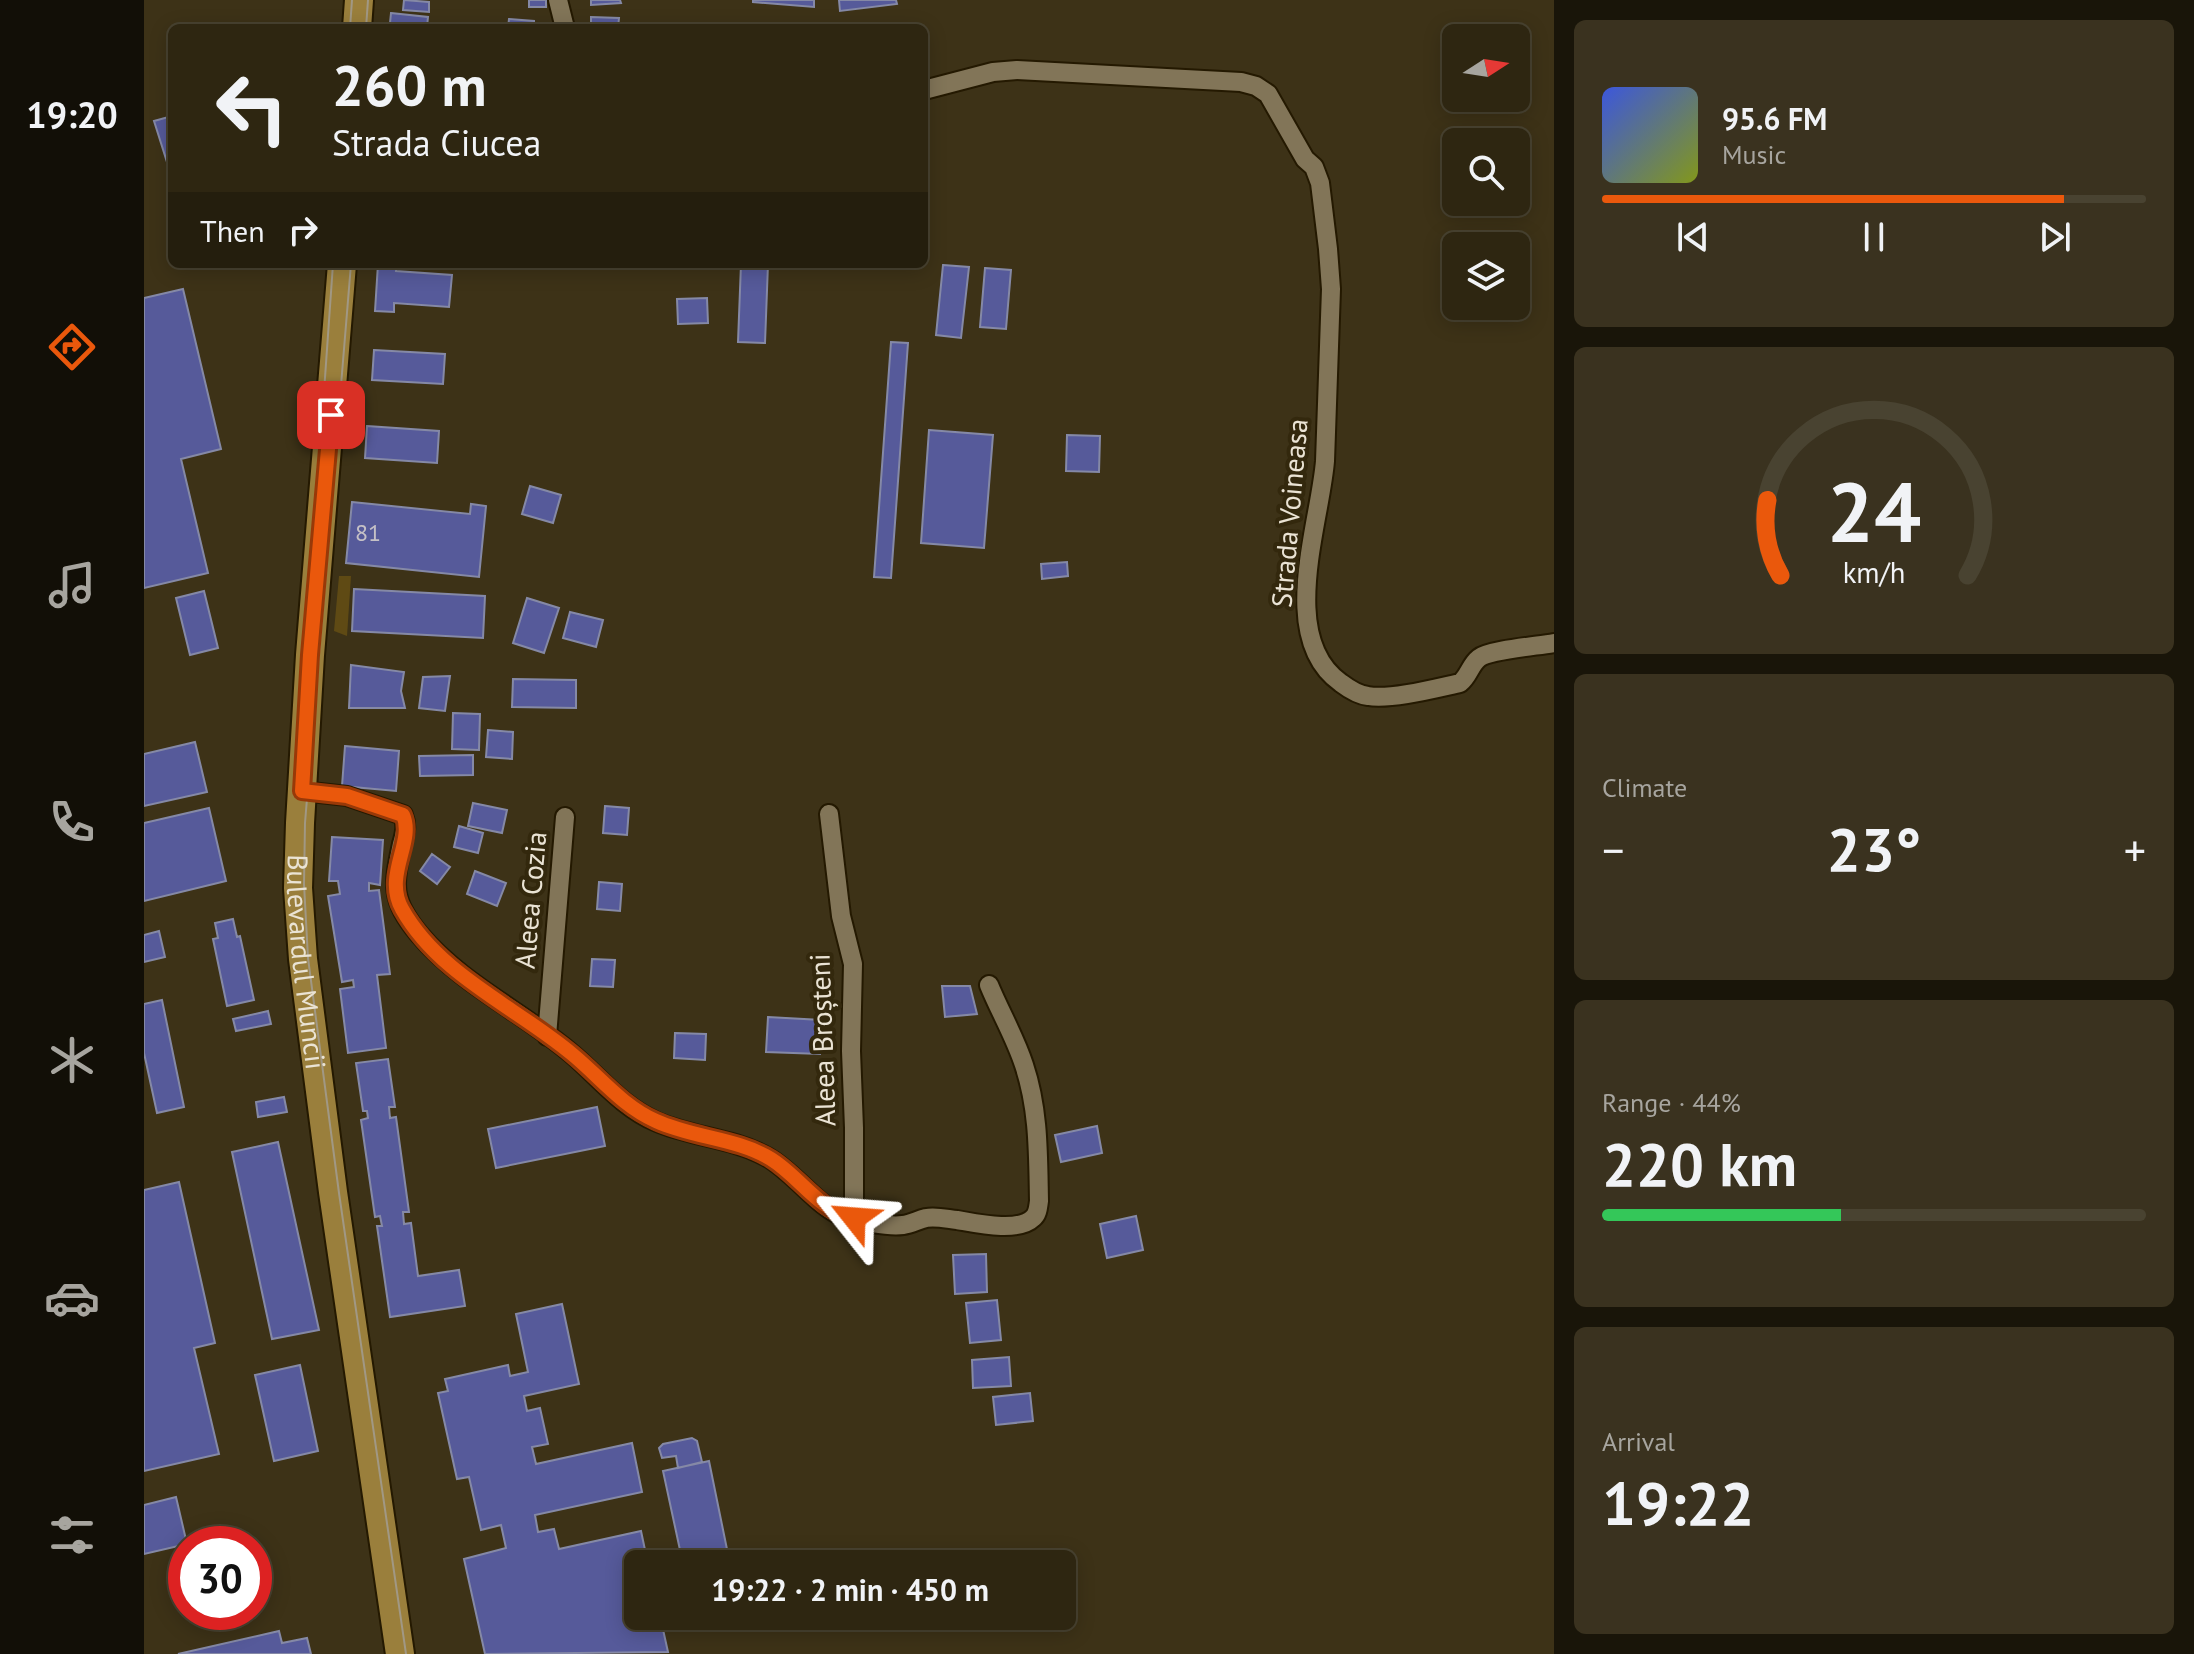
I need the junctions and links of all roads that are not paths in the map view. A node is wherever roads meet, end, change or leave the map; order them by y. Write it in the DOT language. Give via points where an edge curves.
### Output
graph roads {
  1 [pos="359,0"];
  2 [pos="558,0"];
  3 [pos="357,24"];
  4 [pos="564,24"];
  5 [pos="928,89"];
  6 [pos="342,268"];
  7 [pos="1554,643"];
  8 [pos="302,791"];
  9 [pos="829,814"];
  10 [pos="565,817"];
  11 [pos="989,985"];
  12 [pos="547,1036"];
  13 [pos="854,1218"];
  14 [pos="400,1654"];
  1 -- 3 [label="main road"];
  2 -- 4 [label="street"];
  5 -- 7 [label="street, Strada Voineasa" via="1017,70 1241,82 1268,94 1320,183 1331,289 1323,485 1305,605 1319,659 1354,692 1385,696 1460,683 1486,654"];
  6 -- 8 [label="main road, Bulevardul Muncii"];
  8 -- 12 [label="street" via="347,796 403,815 405,833 395,877 405,914 459,973"];
  8 -- 14 [label="main road, Bulevardul Muncii" via="298,888 303,959"];
  9 -- 13 [label="street, Aleea Broșteni" via="841,916 853,964"];
  10 -- 12 [label="street, Aleea Cozia"];
  11 -- 13 [label="street" via="1033,1098 1038,1211 1016,1225 933,1217 901,1225"];
  12 -- 13 [label="street" via="633,1110 682,1131 754,1150 832,1210"];
}
